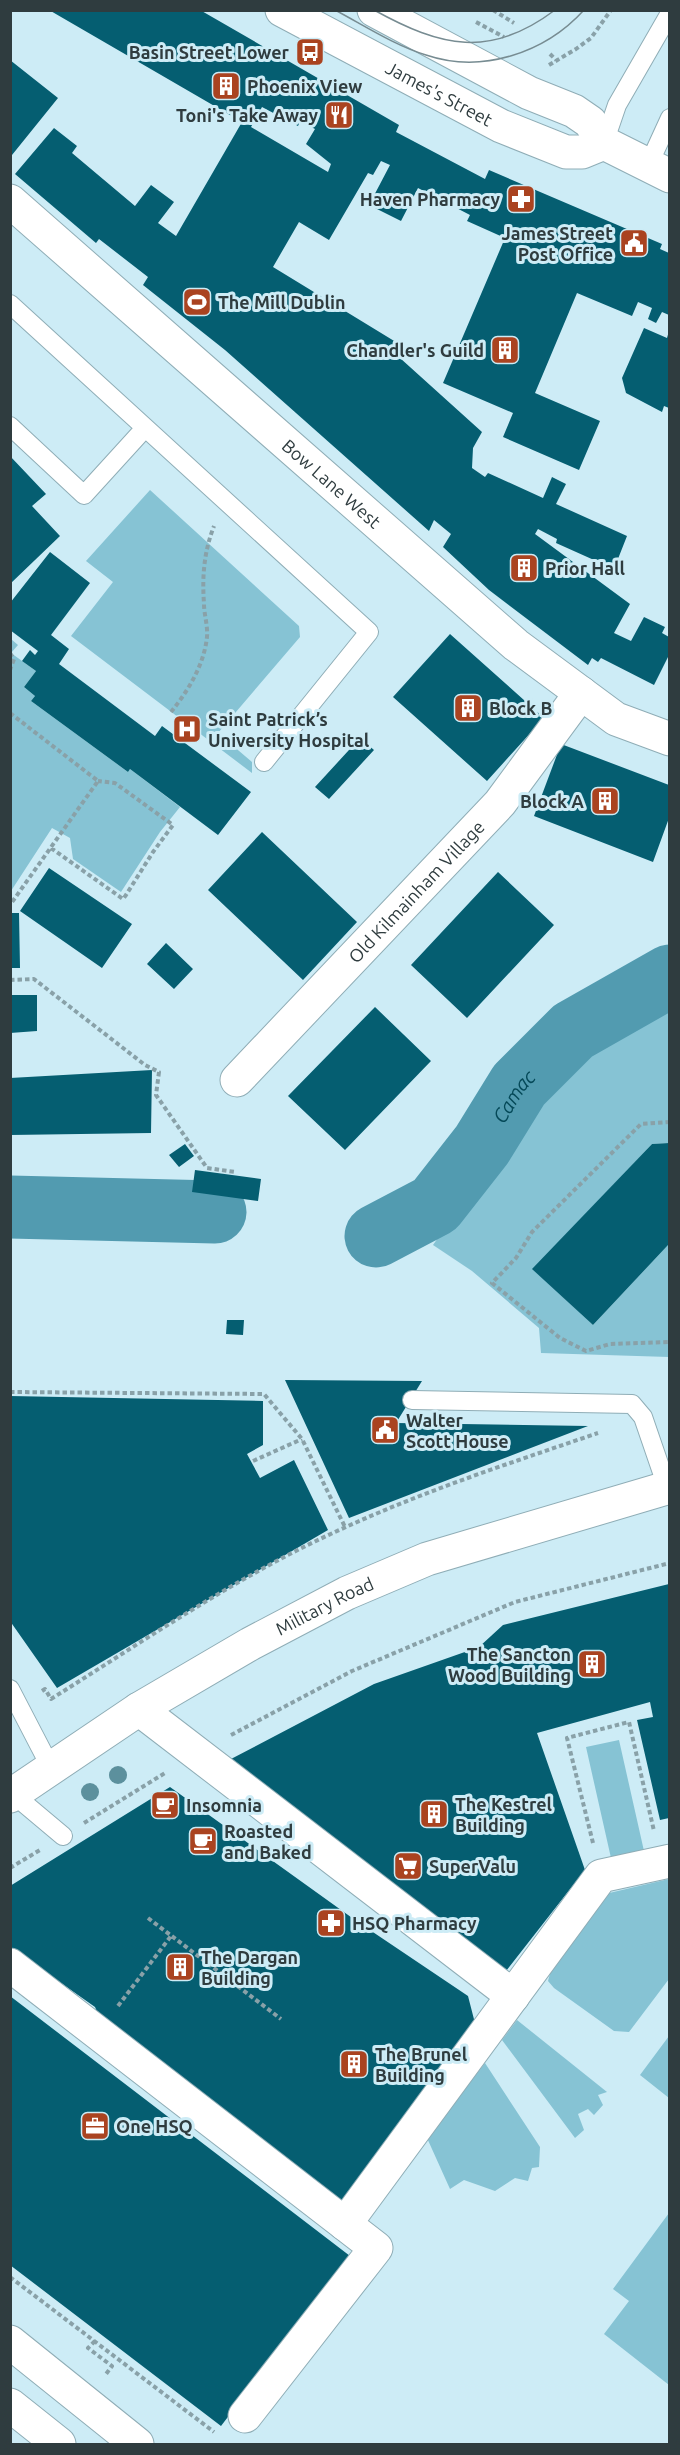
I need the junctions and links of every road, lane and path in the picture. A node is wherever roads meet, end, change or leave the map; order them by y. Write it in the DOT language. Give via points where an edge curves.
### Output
graph roads {
  1 [pos="282,10"];
  2 [pos="374,10"];
  3 [pos="507,10"];
  4 [pos="610,10"];
  5 [pos="496,11"];
  6 [pos="669,13"];
  7 [pos="514,22"];
  8 [pos="550,54"];
  9 [pos="556,60"];
  10 [pos="546,66"];
  11 [pos="669,118"];
  12 [pos="604,143"];
  13 [pos="659,171"];
  14 [pos="10,201"];
  15 [pos="10,304"];
  16 [pos="10,426"];
  17 [pos="145,428"];
  18 [pos="224,500"];
  19 [pos="10,653"];
  20 [pos="10,670"];
  21 [pos="581,693"];
  22 [pos="171,712"];
  23 [pos="10,713"];
  24 [pos="669,740"];
  25 [pos="264,762"];
  26 [pos="98,781"];
  27 [pos="51,848"];
  28 [pos="10,905"];
  29 [pos="10,980"];
  30 [pos="237,1080"];
  31 [pos="669,1122"];
  32 [pos="235,1172"];
  33 [pos="669,1342"];
  34 [pos="10,1392"];
  35 [pos="412,1400"];
  36 [pos="643,1417"];
  37 [pos="302,1439"];
  38 [pos="253,1461"];
  39 [pos="668,1487"];
  40 [pos="345,1527"];
  41 [pos="669,1563"];
  42 [pos="15,1697"];
  43 [pos="139,1709"];
  44 [pos="196,1753"];
  45 [pos="51,1768"];
  46 [pos="12,1795"];
  47 [pos="63,1836"];
  48 [pos="665,1862"];
  49 [pos="601,1876"];
  50 [pos="148,1918"];
  51 [pos="171,1936"];
  52 [pos="10,1965"];
  53 [pos="513,1996"];
  54 [pos="281,2019"];
  55 [pos="98,2033"];
  56 [pos="345,2224"];
  57 [pos="10,2277"];
  58 [pos="95,2341"];
  59 [pos="10,2342"];
  60 [pos="106,2374"];
  61 [pos="10,2405"];
  62 [pos="245,2416"];
  63 [pos="216,2433"];
  64 [pos="58,2445"];
  65 [pos="136,2445"];
  1 -- 12 [label="street, James's Street" via="512,130 566,152 582,152"];
  2 -- 12 [label="street" via="530,93 574,111 590,122"];
  3 -- 5 [label="path"];
  4 -- 9 [label="path" via="591,38"];
  5 -- 7 [label="path"];
  6 -- 12 [label="lane" via="617,105"];
  8 -- 9 [label="path"];
  9 -- 10 [label="path"];
  11 -- 13 [label="lane"];
  12 -- 13 [label="street"];
  14 -- 21 [label="street, Bow Lane West" via="516,645"];
  15 -- 17 [label="lane"];
  16 -- 17 [label="lane" via="84,495"];
  17 -- 18 [label="lane"];
  18 -- 22 [label="path" via="207,543 202,573 207,636 201,663"];
  18 -- 25 [label="lane" via="369,632"];
  19 -- 20 [label="path" via="14,659"];
  21 -- 24 [label="street, Bow Lane West" via="616,719"];
  21 -- 30 [label="street, Old Kilmainham Village" via="500,803"];
  23 -- 26 [label="path"];
  26 -- 27 [label="path"];
  26 -- 27 [label="path" via="116,783 173,825 126,895 123,899"];
  27 -- 28 [label="path"];
  29 -- 32 [label="path" via="34,979 145,1065 159,1071 156,1095 207,1168"];
  31 -- 33 [label="path" via="641,1124 532,1232 516,1258 492,1283 560,1338 586,1351 610,1344"];
  34 -- 37 [label="path" via="264,1394"];
  35 -- 36 [label="lane" via="632,1404"];
  36 -- 39 [label="lane"];
  36 -- 40 [label="path" via="473,1476"];
  37 -- 38 [label="path"];
  37 -- 40 [label="path"];
  39 -- 43 [label="street, Military Road" via="417,1563 348,1593 250,1644"];
  40 -- 42 [label="path" via="231,1586 51,1699 45,1689"];
  41 -- 44 [label="path" via="515,1602 352,1671"];
  42 -- 45 [label="lane"];
  43 -- 44 [label="street"];
  43 -- 45 [label="street, Military Road"];
  44 -- 47 [label="path"];
  44 -- 53 [label="street"];
  45 -- 46 [label="street, Military Road"];
  46 -- 47 [label="lane"];
  48 -- 49 [label="street"];
  48 -- 49 [label="path" via="629,1722 567,1738"];
  49 -- 53 [label="street"];
  50 -- 51 [label="path"];
  51 -- 54 [label="path"];
  51 -- 55 [label="path"];
  52 -- 55 [label="street"];
  53 -- 56 [label="street"];
  55 -- 56 [label="street"];
  56 -- 62 [label="street" via="376,2248"];
  57 -- 58 [label="path"];
  58 -- 60 [label="path" via="88,2348 112,2366"];
  58 -- 63 [label="path"];
  59 -- 65 [label="street"];
  61 -- 64 [label="street"];
}
